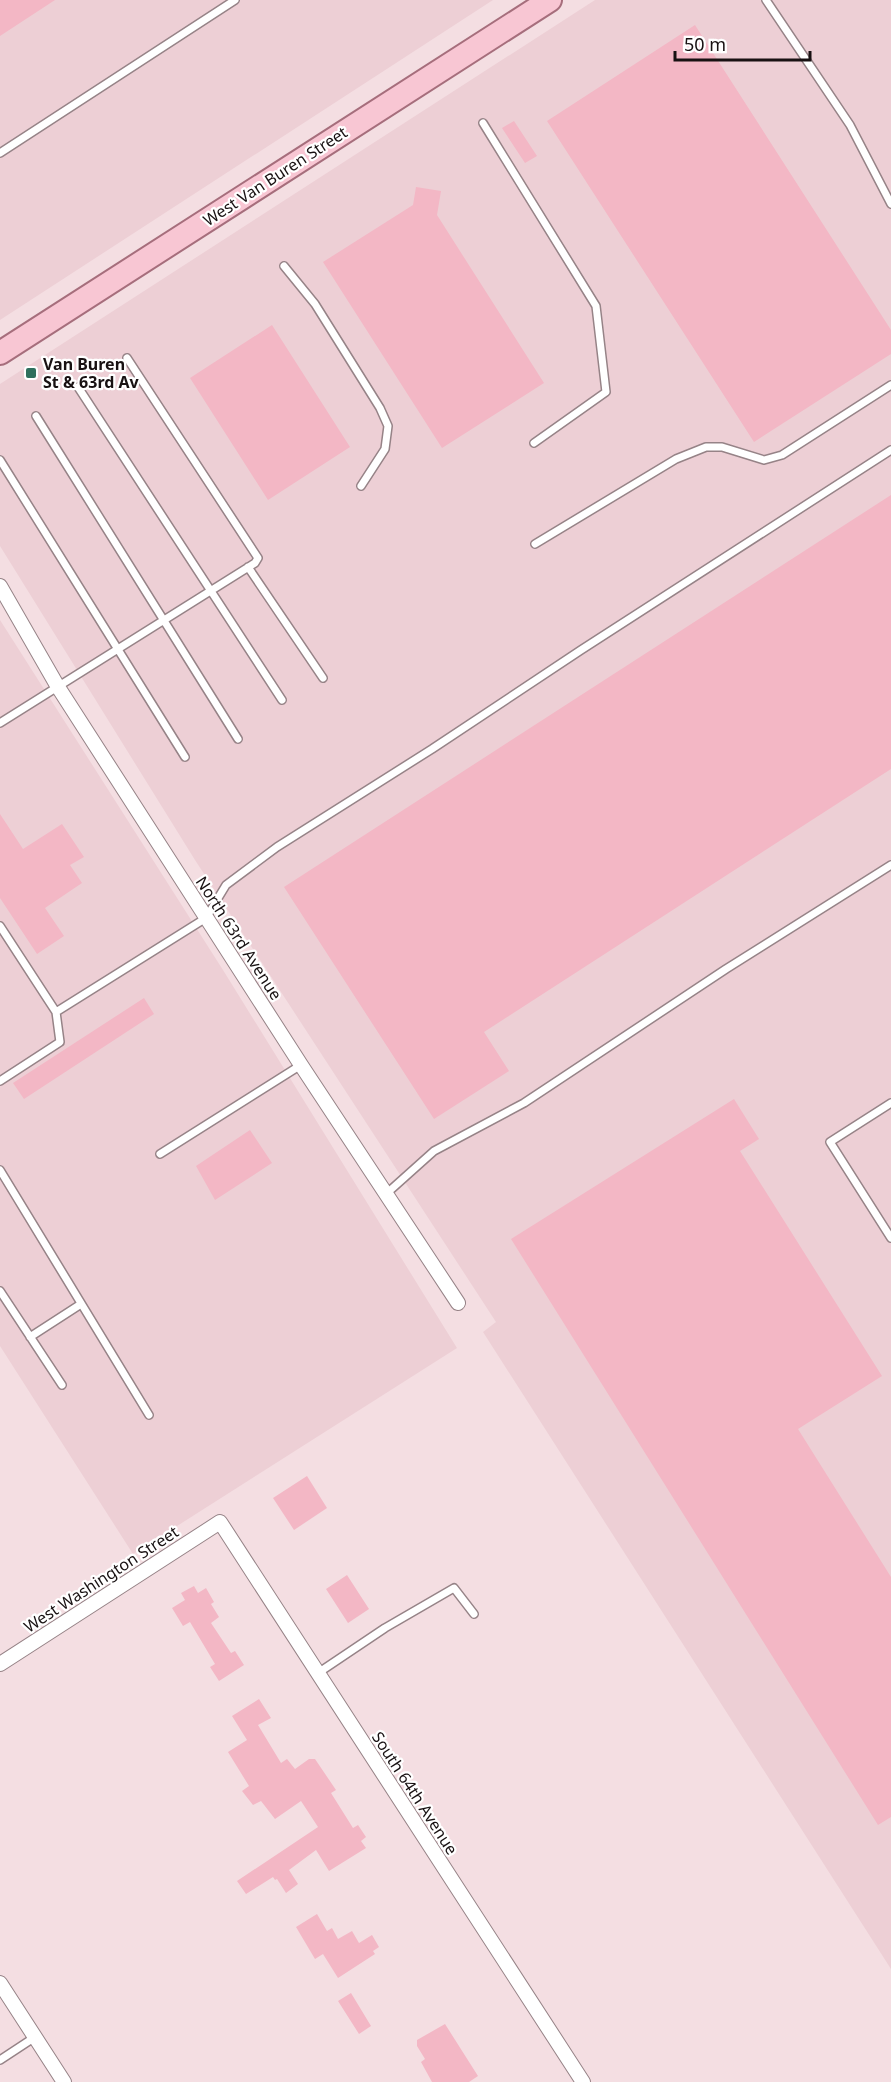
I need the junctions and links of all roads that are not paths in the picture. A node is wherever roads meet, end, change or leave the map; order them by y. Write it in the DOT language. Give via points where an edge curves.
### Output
graph roads {
  1 [pos="235,0"];
  2 [pos="550,0"];
  3 [pos="766,0"];
  4 [pos="483,123"];
  5 [pos="0,153"];
  6 [pos="891,204"];
  7 [pos="284,266"];
  8 [pos="0,353"];
  9 [pos="127,358"];
  10 [pos="891,385"];
  11 [pos="78,387"];
  12 [pos="36,417"];
  13 [pos="534,443"];
  14 [pos="891,450"];
  15 [pos="0,460"];
  16 [pos="361,486"];
  17 [pos="535,544"];
  18 [pos="249,567"];
  19 [pos="0,586"];
  20 [pos="211,590"];
  21 [pos="164,620"];
  22 [pos="119,649"];
  23 [pos="323,678"];
  24 [pos="58,687"];
  25 [pos="282,700"];
  26 [pos="0,723"];
  27 [pos="238,739"];
  28 [pos="185,757"];
  29 [pos="891,865"];
  30 [pos="206,918"];
  31 [pos="0,926"];
  32 [pos="56,1012"];
  33 [pos="301,1065"];
  34 [pos="0,1081"];
  35 [pos="891,1103"];
  36 [pos="160,1154"];
  37 [pos="0,1170"];
  38 [pos="386,1194"];
  39 [pos="891,1238"];
  40 [pos="0,1291"];
  41 [pos="458,1303"];
  42 [pos="81,1304"];
  43 [pos="30,1337"];
  44 [pos="62,1385"];
  45 [pos="149,1415"];
  46 [pos="220,1522"];
  47 [pos="474,1614"];
  48 [pos="0,1664"];
  49 [pos="318,1673"];
  50 [pos="0,1983"];
  51 [pos="35,2037"];
  52 [pos="0,2060"];
  53 [pos="64,2082"];
  54 [pos="583,2082"];
  1 -- 5 [label="lane"];
  2 -- 8 [label="main road, West Van Buren Street"];
  3 -- 6 [label="lane" via="850,125"];
  4 -- 13 [label="lane" via="596,306 606,392"];
  7 -- 16 [label="lane" via="315,304 388,426 385,449"];
  9 -- 18 [label="lane" via="258,558"];
  10 -- 17 [label="lane" via="782,455 764,460 722,447 706,447 676,459"];
  11 -- 20 [label="lane"];
  12 -- 21 [label="lane"];
  14 -- 30 [label="lane" via="277,847 226,885"];
  15 -- 22 [label="lane"];
  18 -- 20 [label="lane"];
  18 -- 23 [label="lane"];
  19 -- 24 [label="street, North 63rd Avenue"];
  20 -- 21 [label="lane"];
  20 -- 25 [label="lane"];
  21 -- 22 [label="lane"];
  21 -- 27 [label="lane"];
  22 -- 24 [label="lane"];
  22 -- 28 [label="lane"];
  24 -- 26 [label="lane"];
  24 -- 30 [label="street, North 63rd Avenue"];
  29 -- 38 [label="lane" via="524,1104 434,1151"];
  30 -- 32 [label="lane"];
  30 -- 33 [label="street, North 63rd Avenue"];
  31 -- 32 [label="lane"];
  32 -- 34 [label="lane" via="60,1042"];
  33 -- 36 [label="lane"];
  33 -- 38 [label="street, North 63rd Avenue"];
  35 -- 39 [label="lane" via="830,1142"];
  37 -- 42 [label="lane"];
  38 -- 41 [label="street, North 63rd Avenue"];
  40 -- 43 [label="lane"];
  42 -- 43 [label="lane"];
  42 -- 45 [label="lane"];
  43 -- 44 [label="lane"];
  46 -- 48 [label="street, West Washington Street"];
  46 -- 49 [label="street, South 64th Avenue"];
  47 -- 49 [label="lane" via="454,1588"];
  49 -- 54 [label="street, South 64th Avenue"];
  50 -- 51 [label="street"];
  51 -- 52 [label="lane"];
  51 -- 53 [label="street"];
}
